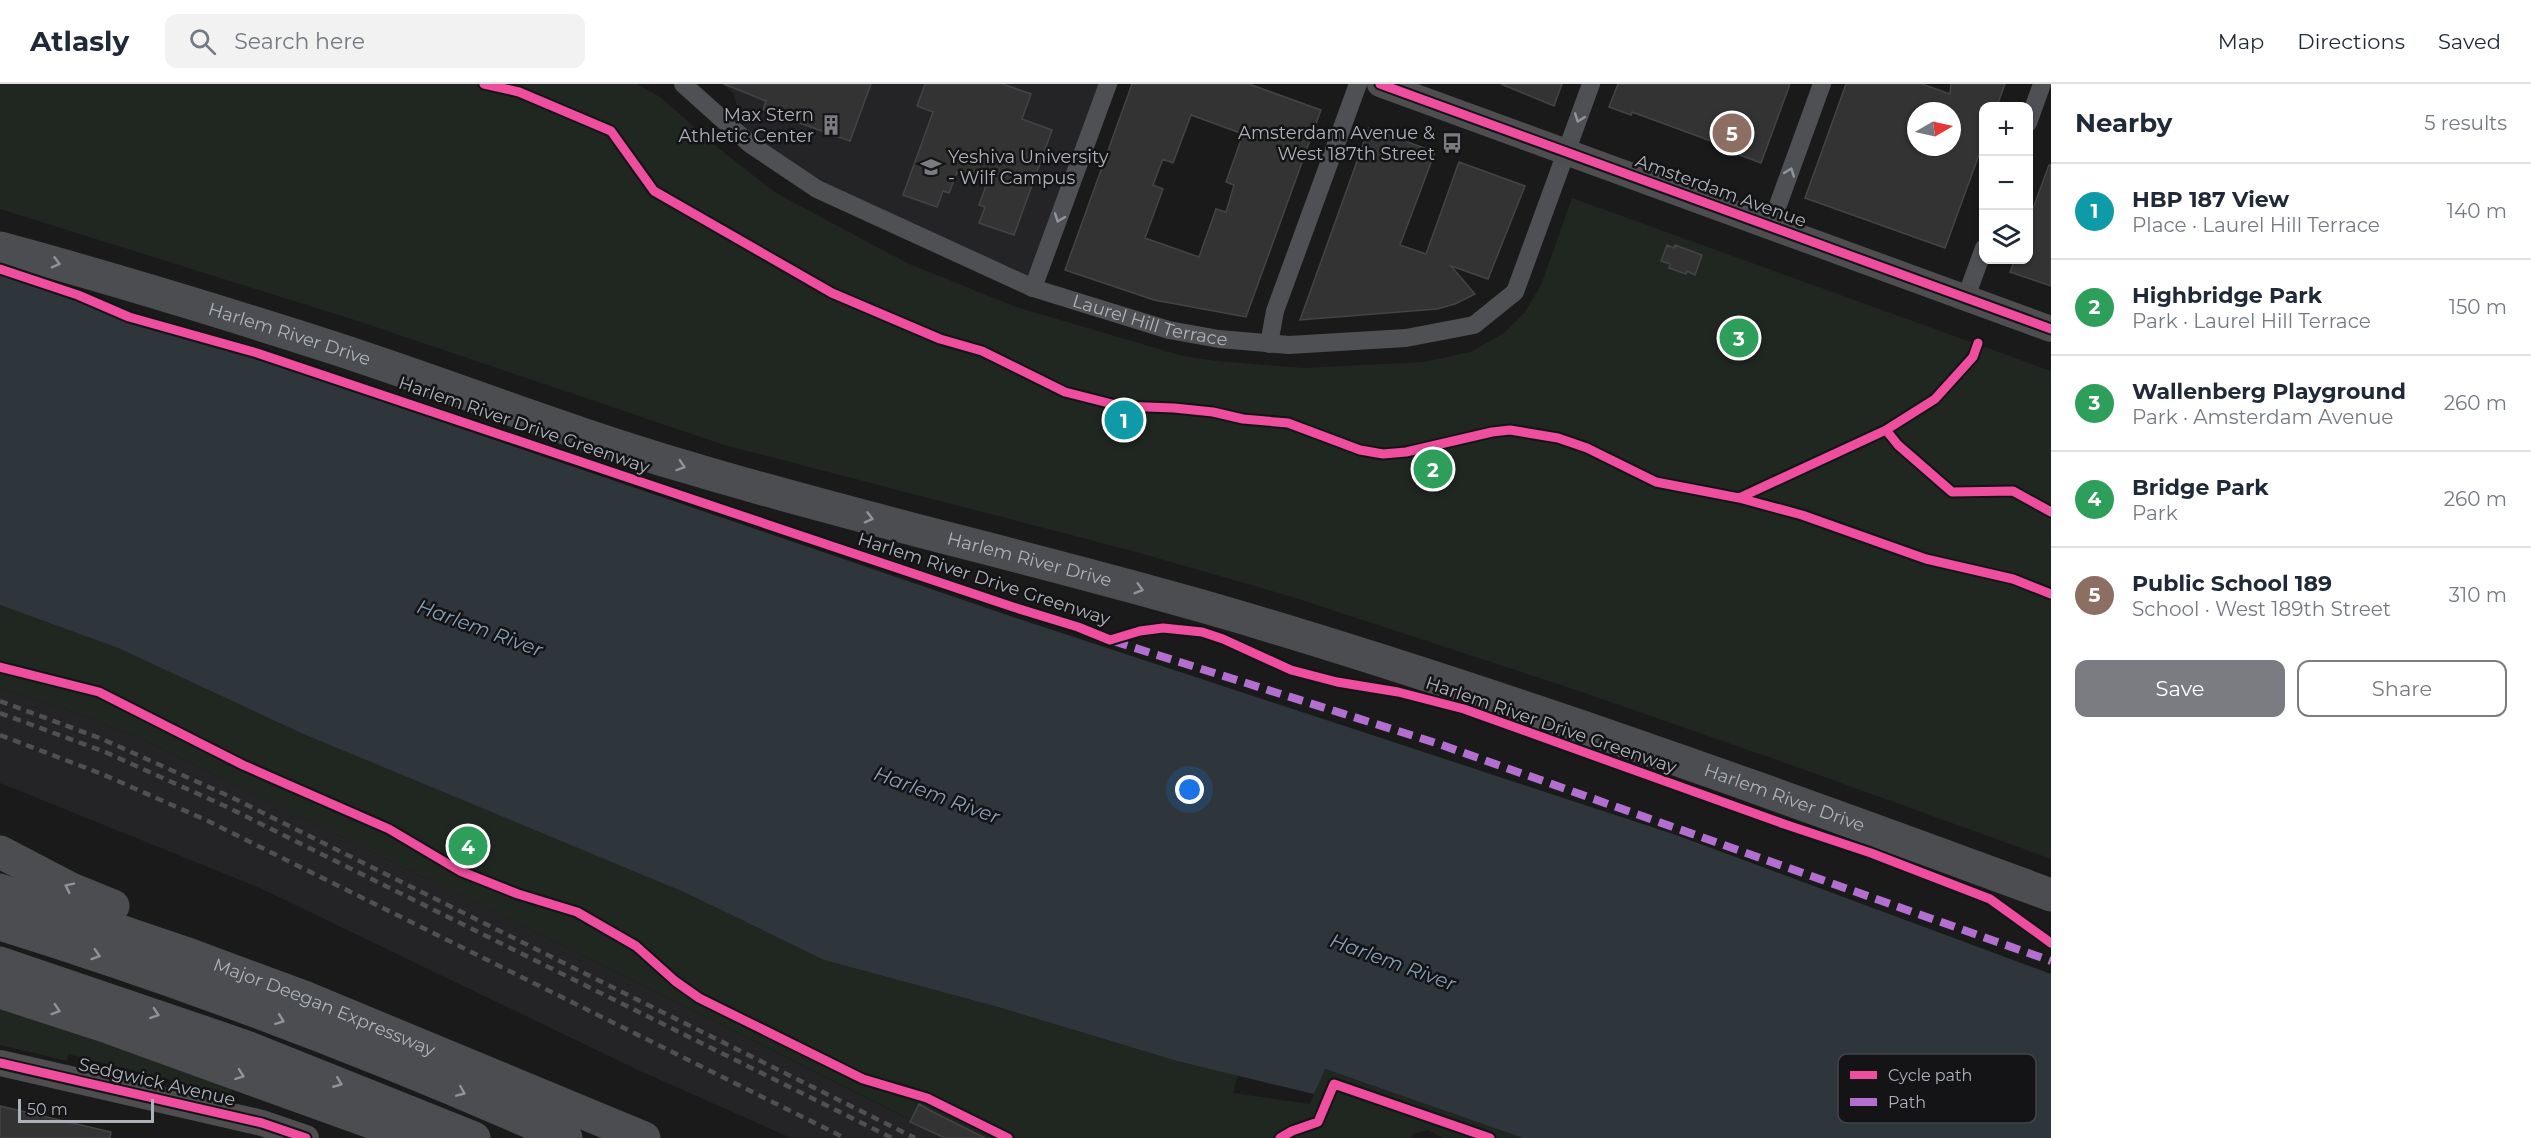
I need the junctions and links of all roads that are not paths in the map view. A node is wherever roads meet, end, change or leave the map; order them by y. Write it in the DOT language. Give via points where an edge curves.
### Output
graph roads {
  1 [pos="683,84"];
  2 [pos="1108,84"];
  3 [pos="1358,84"];
  4 [pos="1380,84"];
  5 [pos="1591,84"];
  6 [pos="1822,84"];
  7 [pos="2042,84"];
  8 [pos="2033,109"];
  9 [pos="1567,152"];
  10 [pos="0,225"];
  11 [pos="1770,227"];
  12 [pos="0,248"];
  13 [pos="1979,260"];
  14 [pos="1034,288"];
  15 [pos="1966,297"];
  16 [pos="2051,329"];
  17 [pos="1269,344"];
  18 [pos="0,852"];
  19 [pos="2051,871"];
  20 [pos="0,890"];
  21 [pos="2051,895"];
  22 [pos="0,924"];
  23 [pos="0,963"];
  24 [pos="0,992"];
  25 [pos="0,1063"];
  26 [pos="633,1133"];
  27 [pos="306,1138"];
  28 [pos="415,1138"];
  29 [pos="474,1138"];
  30 [pos="566,1138"];
  1 -- 14 [label="street, Laurel Hill Terrace" via="750,144 817,189"];
  2 -- 14 [label="street, one-way"];
  3 -- 17 [label="street" via="1273,316"];
  4 -- 9 [label="main road, Amsterdam Avenue"];
  5 -- 9 [label="street, Laurel Hill Terrace, one-way"];
  11 -- 6 [label="street, one-way"];
  7 -- 8 [label="street"];
  9 -- 11 [label="main road, Amsterdam Avenue"];
  9 -- 17 [label="street, Laurel Hill Terrace" via="1515,292 1474,325 1406,338"];
  10 -- 19 [label="highway, Harlem River Drive" via="335,326 688,445 811,481 1138,565 1365,632 1683,739"];
  11 -- 15 [label="main road, Amsterdam Avenue"];
  12 -- 21 [label="highway, Harlem River Drive, one-way" via="332,347 682,466 1101,578 1359,654 1686,763"];
  13 -- 15 [label="street"];
  14 -- 17 [label="street, Laurel Hill Terrace" via="1169,330"];
  15 -- 16 [label="main road, Amsterdam Avenue"];
  26 -- 18 [label="highway, one-way" via="489,1052 289,970 97,900"];
  20 -- 26 [label="highway, Major Deegan Expressway" via="304,997"];
  22 -- 30 [label="highway, Major Deegan Expressway, one-way" via="131,966 309,1031"];
  23 -- 29 [label="highway, one-way" via="244,1046"];
  24 -- 28 [label="highway, one-way"];
  25 -- 27 [label="main road, Sedgwick Avenue" via="262,1124"];
}
